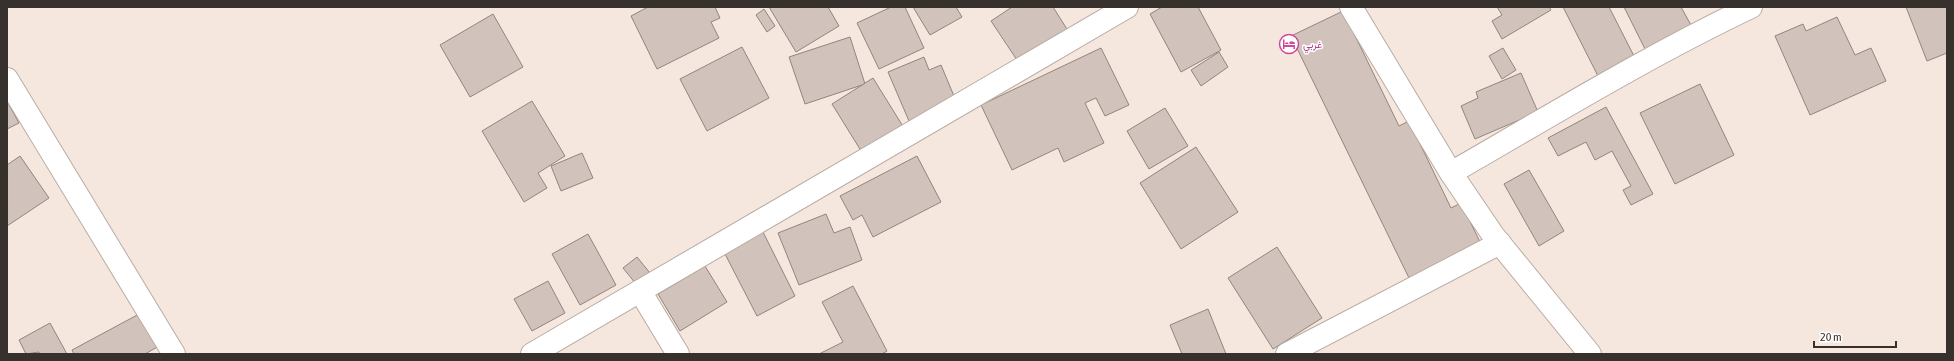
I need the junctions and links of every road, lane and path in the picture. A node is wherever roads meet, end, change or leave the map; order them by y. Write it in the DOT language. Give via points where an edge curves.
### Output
graph roads {
  1 [pos="1127,7"];
  2 [pos="1351,7"];
  3 [pos="1751,7"];
  4 [pos="7,78"];
  5 [pos="1450,173"];
  6 [pos="1500,243"];
  7 [pos="640,291"];
  8 [pos="174,354"];
  9 [pos="532,354"];
  10 [pos="678,354"];
  11 [pos="1287,354"];
  12 [pos="1590,354"];
  1 -- 7 [label="street"];
  2 -- 5 [label="street"];
  3 -- 5 [label="street" via="1704,29"];
  4 -- 8 [label="street"];
  5 -- 6 [label="street"];
  6 -- 11 [label="street"];
  6 -- 12 [label="street"];
  7 -- 9 [label="street"];
  7 -- 10 [label="street"];
}
